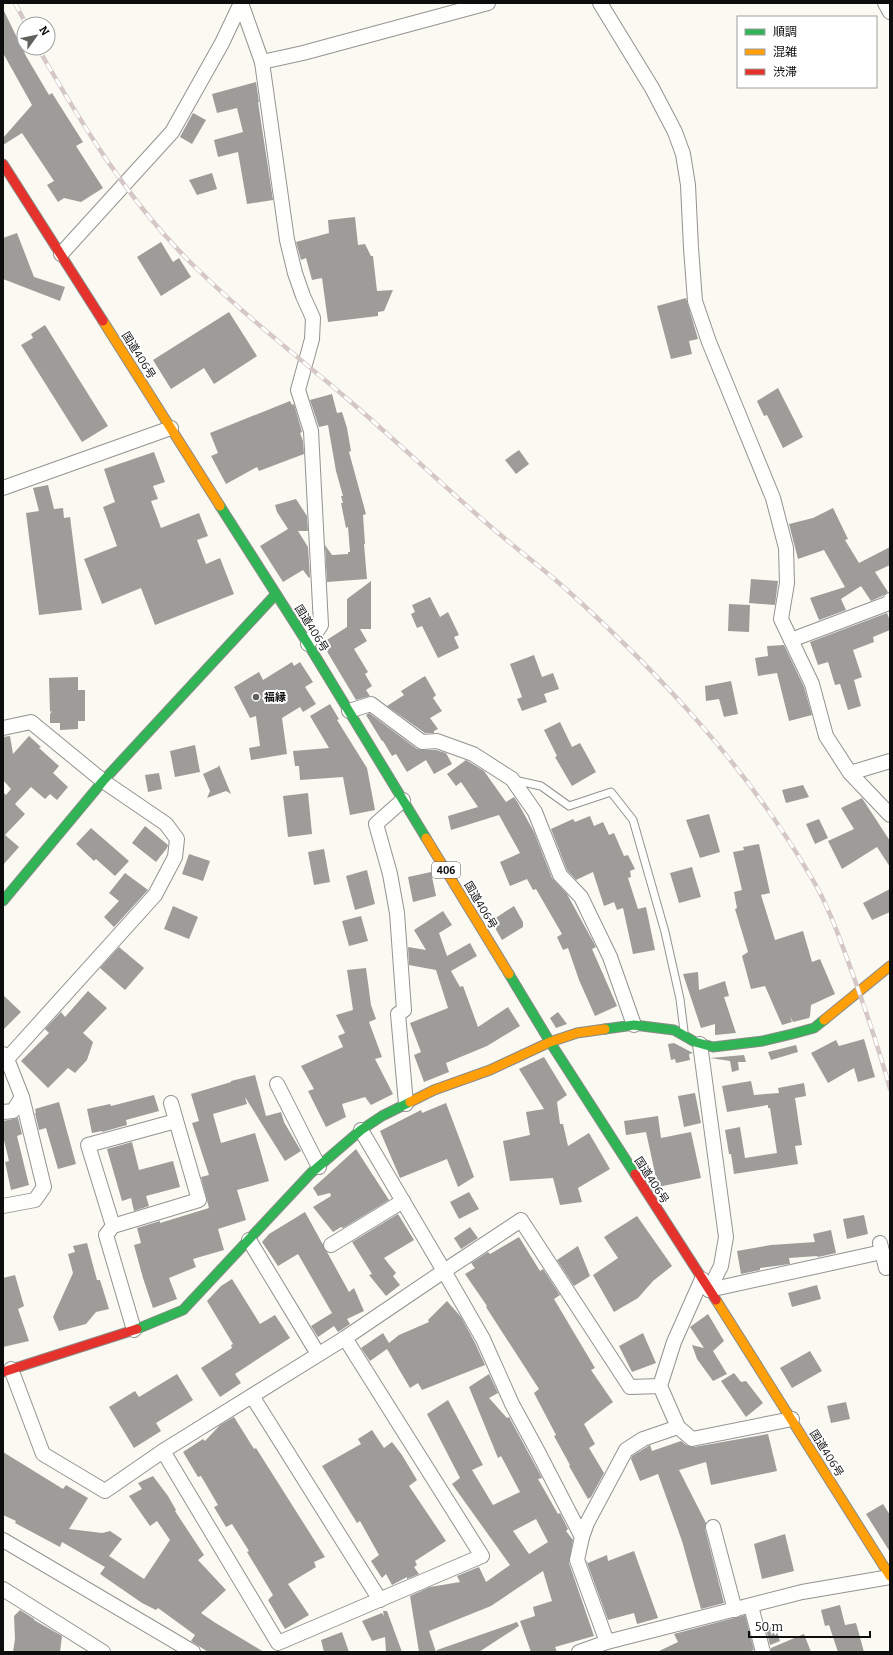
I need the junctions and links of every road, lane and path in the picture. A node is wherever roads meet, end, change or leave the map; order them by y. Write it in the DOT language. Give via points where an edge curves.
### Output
graph roads {
  1 [pos="241,3"];
  2 [pos="488,3"];
  3 [pos="600,3"];
  4 [pos="885,3"];
  5 [pos="890,12"];
  6 [pos="262,62"];
  7 [pos="3,164"];
  8 [pos="8,182"];
  9 [pos="61,254"];
  10 [pos="171,428"];
  11 [pos="3,488"];
  12 [pos="276,594"];
  13 [pos="890,600"];
  14 [pos="791,640"];
  15 [pos="308,644"];
  16 [pos="349,711"];
  17 [pos="3,728"];
  18 [pos="890,761"];
  19 [pos="850,774"];
  20 [pos="512,779"];
  21 [pos="103,781"];
  22 [pos="403,800"];
  23 [pos="890,816"];
  24 [pos="3,901"];
  25 [pos="890,966"];
  26 [pos="634,1025"];
  27 [pos="685,1036"];
  28 [pos="550,1042"];
  29 [pos="700,1044"];
  30 [pos="5,1057"];
  31 [pos="277,1084"];
  32 [pos="22,1097"];
  33 [pos="171,1103"];
  34 [pos="406,1104"];
  35 [pos="3,1112"];
  36 [pos="176,1121"];
  37 [pos="361,1130"];
  38 [pos="319,1167"];
  39 [pos="403,1201"];
  40 [pos="3,1206"];
  41 [pos="113,1226"];
  42 [pos="249,1240"];
  43 [pos="331,1245"];
  44 [pos="886,1268"];
  45 [pos="444,1271"];
  46 [pos="705,1285"];
  47 [pos="134,1330"];
  48 [pos="345,1338"];
  49 [pos="318,1354"];
  50 [pos="7,1371"];
  51 [pos="660,1386"];
  52 [pos="252,1396"];
  53 [pos="792,1419"];
  54 [pos="678,1427"];
  55 [pos="163,1452"];
  56 [pos="712,1527"];
  57 [pos="582,1537"];
  58 [pos="3,1540"];
  59 [pos="890,1576"];
  60 [pos="3,1589"];
  61 [pos="380,1600"];
  62 [pos="751,1606"];
  63 [pos="735,1610"];
  64 [pos="600,1647"];
  65 [pos="275,1648"];
  66 [pos="104,1652"];
  67 [pos="193,1652"];
  68 [pos="579,1652"];
  69 [pos="763,1652"];
  1 -- 6 [label="street"];
  1 -- 9 [label="street" via="222,43 172,132"];
  2 -- 6 [label="street"];
  3 -- 14 [label="street" via="652,88 675,132 683,154 688,185 695,301 781,524 786,548 787,583 781,619"];
  4 -- 5 [label="street"];
  6 -- 15 [label="street" via="287,240 295,272 313,318 312,339 298,390 311,430 321,625"];
  7 -- 8 [label="main road, 国道406号 / 406"];
  8 -- 9 [label="main road, 国道406号 / 406"];
  9 -- 10 [label="main road, 国道406号 / 406"];
  10 -- 11 [label="street"];
  10 -- 12 [label="main road, 国道406号 / 406"];
  12 -- 15 [label="main road, 国道406号 / 406"];
  12 -- 21 [label="main road"];
  13 -- 14 [label="street" via="889,603"];
  14 -- 19 [label="street" via="812,684 826,736"];
  15 -- 16 [label="main road, 国道406号 / 406"];
  16 -- 20 [label="street" via="371,704 422,742 437,741 473,754"];
  16 -- 22 [label="main road, 国道406号 / 406"];
  17 -- 21 [label="street" via="31,722"];
  18 -- 19 [label="street"];
  19 -- 23 [label="street"];
  20 -- 26 [label="street" via="535,812 560,875 581,897 610,957"];
  20 -- 27 [label="lane" via="541,786 569,806 611,792 633,820 665,932 680,999"];
  21 -- 24 [label="main road"];
  21 -- 30 [label="street" via="166,824 177,839 175,857 155,895"];
  22 -- 28 [label="main road, 国道406号 / 406"];
  22 -- 34 [label="street" via="376,824 390,874 397,913 404,1010 398,1014"];
  25 -- 29 [label="main road" via="814,1028 763,1041 713,1047"];
  26 -- 27 [label="main road" via="674,1030"];
  26 -- 28 [label="main road" via="577,1033"];
  27 -- 29 [label="main road"];
  28 -- 34 [label="main road"];
  28 -- 46 [label="main road, 国道406号 / 406"];
  29 -- 46 [label="street" via="726,1237 721,1266"];
  30 -- 32 [label="street"];
  31 -- 38 [label="street"];
  32 -- 35 [label="street" via="13,1111"];
  32 -- 40 [label="street" via="44,1187 35,1200"];
  33 -- 36 [label="street"];
  34 -- 37 [label="main road"];
  36 -- 41 [label="street" via="199,1200"];
  36 -- 41 [label="street" via="88,1145"];
  37 -- 38 [label="main road"];
  37 -- 39 [label="street"];
  38 -- 42 [label="main road"];
  39 -- 43 [label="street"];
  39 -- 45 [label="street"];
  41 -- 47 [label="street" via="106,1235"];
  42 -- 47 [label="main road" via="183,1310"];
  42 -- 49 [label="street"];
  44 -- 46 [label="street" via="881,1248"];
  45 -- 48 [label="street"];
  45 -- 51 [label="street" via="521,1220 630,1387"];
  45 -- 57 [label="street" via="483,1339 512,1404"];
  46 -- 51 [label="street" via="674,1342"];
  46 -- 53 [label="main road, 国道406号 / 406"];
  47 -- 50 [label="main road"];
  48 -- 49 [label="street"];
  48 -- 61 [label="street" via="482,1556"];
  49 -- 52 [label="street"];
  50 -- 55 [label="street" via="43,1454 105,1491"];
  51 -- 54 [label="street"];
  52 -- 55 [label="street"];
  52 -- 61 [label="street"];
  53 -- 54 [label="street" via="692,1440"];
  53 -- 59 [label="main road, 国道406号 / 406"];
  54 -- 57 [label="street" via="643,1439 626,1450"];
  55 -- 65 [label="street"];
  56 -- 63 [label="street"];
  57 -- 64 [label="street" via="577,1560"];
  58 -- 67 [label="street"];
  59 -- 62 [label="street" via="802,1592"];
  60 -- 66 [label="street"];
  61 -- 65 [label="street"];
  62 -- 63 [label="street"];
  62 -- 69 [label="street"];
  63 -- 64 [label="street"];
  64 -- 68 [label="street"];
}
